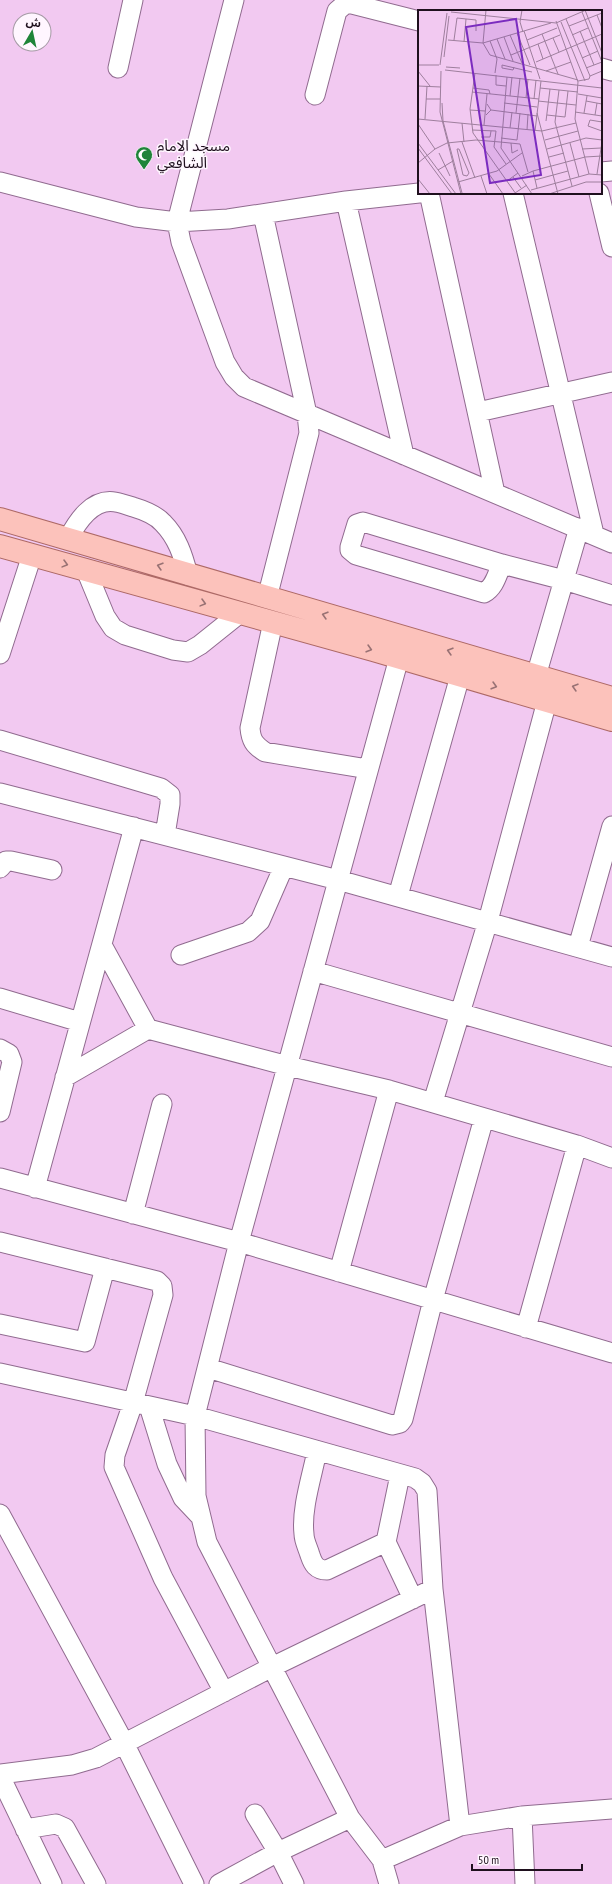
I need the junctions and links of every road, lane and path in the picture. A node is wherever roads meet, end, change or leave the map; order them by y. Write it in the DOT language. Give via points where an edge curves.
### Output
graph roads {
  1 [pos="133,0"];
  2 [pos="234,0"];
  3 [pos="418,21"];
  4 [pos="118,68"];
  5 [pos="602,68"];
  6 [pos="612,71"];
  7 [pos="315,95"];
  8 [pos="612,171"];
  9 [pos="602,172"];
  10 [pos="0,182"];
  11 [pos="418,193"];
  12 [pos="429,194"];
  13 [pos="513,194"];
  14 [pos="600,194"];
  15 [pos="346,201"];
  16 [pos="263,214"];
  17 [pos="177,222"];
  18 [pos="612,247"];
  19 [pos="612,382"];
  20 [pos="560,394"];
  21 [pos="478,412"];
  22 [pos="307,414"];
  23 [pos="404,454"];
  24 [pos="495,493"];
  25 [pos="0,519"];
  26 [pos="586,531"];
  27 [pos="68,539"];
  28 [pos="612,543"];
  29 [pos="0,546"];
  30 [pos="32,555"];
  31 [pos="502,564"];
  32 [pos="86,570"];
  33 [pos="188,574"];
  34 [pos="564,580"];
  35 [pos="612,596"];
  36 [pos="267,598"];
  37 [pos="240,613"];
  38 [pos="273,622"];
  39 [pos="0,654"];
  40 [pos="399,658"];
  41 [pos="460,676"];
  42 [pos="536,676"];
  43 [pos="612,698"];
  44 [pos="547,701"];
  45 [pos="612,720"];
  46 [pos="0,740"];
  47 [pos="368,769"];
  48 [pos="0,793"];
  49 [pos="612,826"];
  50 [pos="134,827"];
  51 [pos="165,835"];
  52 [pos="284,866"];
  53 [pos="0,868"];
  54 [pos="52,870"];
  55 [pos="338,880"];
  56 [pos="398,896"];
  57 [pos="488,921"];
  58 [pos="102,945"];
  59 [pos="578,947"];
  60 [pos="181,954"];
  61 [pos="612,957"];
  62 [pos="314,970"];
  63 [pos="0,998"];
  64 [pos="460,1013"];
  65 [pos="80,1022"];
  66 [pos="148,1029"];
  67 [pos="0,1049"];
  68 [pos="612,1057"];
  69 [pos="288,1066"];
  70 [pos="65,1077"];
  71 [pos="389,1090"];
  72 [pos="433,1102"];
  73 [pos="162,1104"];
  74 [pos="0,1112"];
  75 [pos="484,1118"];
  76 [pos="577,1145"];
  77 [pos="612,1158"];
  78 [pos="0,1178"];
  79 [pos="35,1188"];
  80 [pos="133,1214"];
  81 [pos="0,1242"];
  82 [pos="239,1242"];
  83 [pos="105,1268"];
  84 [pos="339,1272"];
  85 [pos="433,1300"];
  86 [pos="0,1324"];
  87 [pos="526,1328"];
  88 [pos="612,1353"];
  89 [pos="208,1368"];
  90 [pos="0,1373"];
  91 [pos="141,1405"];
  92 [pos="196,1416"];
  93 [pos="317,1451"];
  94 [pos="400,1475"];
  95 [pos="0,1514"];
  96 [pos="199,1515"];
  97 [pos="386,1542"];
  98 [pos="433,1589"];
  99 [pos="413,1599"];
  100 [pos="272,1667"];
  101 [pos="224,1692"];
  102 [pos="125,1744"];
  103 [pos="0,1775"];
  104 [pos="612,1808"];
  105 [pos="255,1814"];
  106 [pos="522,1816"];
  107 [pos="350,1818"];
  108 [pos="460,1826"];
  109 [pos="25,1829"];
  110 [pos="278,1852"];
  111 [pos="382,1860"];
  112 [pos="52,1884"];
  113 [pos="96,1884"];
  114 [pos="194,1884"];
  115 [pos="219,1884"];
  116 [pos="294,1884"];
  117 [pos="389,1884"];
  118 [pos="525,1884"];
  1 -- 4 [label="street"];
  2 -- 17 [label="street"];
  3 -- 7 [label="street" via="352,4 340,6"];
  5 -- 6 [label="street"];
  8 -- 9 [label="street"];
  10 -- 17 [label="street" via="136,217"];
  11 -- 15 [label="street"];
  12 -- 21 [label="street"];
  13 -- 20 [label="street"];
  14 -- 18 [label="street"];
  15 -- 16 [label="street"];
  15 -- 23 [label="street"];
  16 -- 17 [label="street"];
  16 -- 22 [label="street"];
  17 -- 22 [label="street" via="181,242 225,362 234,377 244,387"];
  19 -- 20 [label="street"];
  20 -- 21 [label="street"];
  20 -- 26 [label="street"];
  21 -- 24 [label="street"];
  22 -- 23 [label="street"];
  22 -- 36 [label="street" via="309,433"];
  23 -- 24 [label="street"];
  24 -- 26 [label="street"];
  25 -- 27 [label="main road"];
  26 -- 28 [label="street"];
  26 -- 34 [label="street"];
  33 -- 27 [label="main road, one-way"];
  27 -- 33 [label="street" via="85,513 98,505 114,501 142,510 162,521 175,538"];
  29 -- 30 [label="main road"];
  30 -- 32 [label="main road, one-way"];
  30 -- 39 [label="street"];
  31 -- 31 [label="street" via="490,590 484,593 356,555 350,547 357,524 364,522"];
  31 -- 34 [label="street"];
  32 -- 37 [label="main road, one-way"];
  32 -- 37 [label="street" via="105,616 114,628 125,636 173,650 188,652"];
  33 -- 36 [label="main road"];
  34 -- 35 [label="street"];
  34 -- 42 [label="street"];
  42 -- 36 [label="main road, one-way"];
  37 -- 38 [label="main road"];
  38 -- 40 [label="main road, one-way"];
  38 -- 47 [label="street" via="250,728 255,746 265,752"];
  40 -- 41 [label="main road"];
  40 -- 47 [label="street"];
  41 -- 44 [label="main road, one-way"];
  41 -- 56 [label="street"];
  43 -- 42 [label="main road, one-way"];
  44 -- 45 [label="main road"];
  44 -- 57 [label="street"];
  46 -- 51 [label="street" via="161,788 170,795"];
  47 -- 55 [label="street"];
  48 -- 50 [label="street"];
  49 -- 59 [label="street"];
  50 -- 51 [label="street"];
  50 -- 58 [label="street"];
  51 -- 52 [label="street"];
  52 -- 55 [label="street"];
  52 -- 60 [label="street" via="260,921 248,932"];
  53 -- 54 [label="street" via="6,861 11,861"];
  55 -- 56 [label="street"];
  55 -- 62 [label="street"];
  56 -- 57 [label="street"];
  57 -- 59 [label="street"];
  57 -- 64 [label="street"];
  58 -- 65 [label="street"];
  58 -- 66 [label="street"];
  59 -- 61 [label="street"];
  62 -- 64 [label="street"];
  62 -- 69 [label="street"];
  63 -- 65 [label="street"];
  64 -- 68 [label="street"];
  64 -- 72 [label="street"];
  65 -- 70 [label="street"];
  66 -- 69 [label="street"];
  66 -- 70 [label="street"];
  67 -- 74 [label="street" via="9,1054 12,1062"];
  69 -- 71 [label="street"];
  69 -- 82 [label="street"];
  70 -- 79 [label="street"];
  71 -- 72 [label="street"];
  71 -- 84 [label="street"];
  72 -- 75 [label="street"];
  73 -- 80 [label="street"];
  75 -- 76 [label="street"];
  75 -- 85 [label="street"];
  76 -- 77 [label="street"];
  76 -- 87 [label="street"];
  78 -- 79 [label="street"];
  79 -- 80 [label="street"];
  80 -- 82 [label="street"];
  81 -- 83 [label="street"];
  82 -- 84 [label="street"];
  82 -- 89 [label="street"];
  83 -- 86 [label="street" via="85,1342"];
  83 -- 91 [label="street" via="157,1281 162,1286 163,1294"];
  84 -- 85 [label="street"];
  85 -- 87 [label="street"];
  85 -- 89 [label="street" via="403,1419 397,1425"];
  87 -- 88 [label="street"];
  89 -- 92 [label="street"];
  90 -- 91 [label="street"];
  91 -- 92 [label="street"];
  91 -- 96 [label="street" via="182,1498"];
  91 -- 101 [label="street" via="115,1455 114,1467 163,1578"];
  92 -- 93 [label="street"];
  92 -- 96 [label="street" via="196,1496"];
  93 -- 94 [label="street"];
  93 -- 97 [label="street" via="303,1520 304,1536 316,1568 327,1570"];
  94 -- 97 [label="street"];
  94 -- 98 [label="street" via="415,1478 427,1491"];
  95 -- 102 [label="street"];
  96 -- 100 [label="street" via="207,1542"];
  97 -- 99 [label="street"];
  98 -- 99 [label="street"];
  98 -- 108 [label="street"];
  99 -- 100 [label="street"];
  100 -- 101 [label="street"];
  100 -- 107 [label="street"];
  101 -- 102 [label="street"];
  102 -- 103 [label="street" via="96,1758 72,1764"];
  102 -- 114 [label="street"];
  103 -- 109 [label="street"];
  104 -- 106 [label="street"];
  105 -- 110 [label="street"];
  106 -- 108 [label="street"];
  106 -- 118 [label="street"];
  107 -- 110 [label="street"];
  107 -- 111 [label="street"];
  108 -- 111 [label="street"];
  109 -- 112 [label="street"];
  109 -- 113 [label="street" via="56,1824 65,1828"];
  110 -- 115 [label="street"];
  110 -- 116 [label="street"];
  111 -- 117 [label="street"];
}
